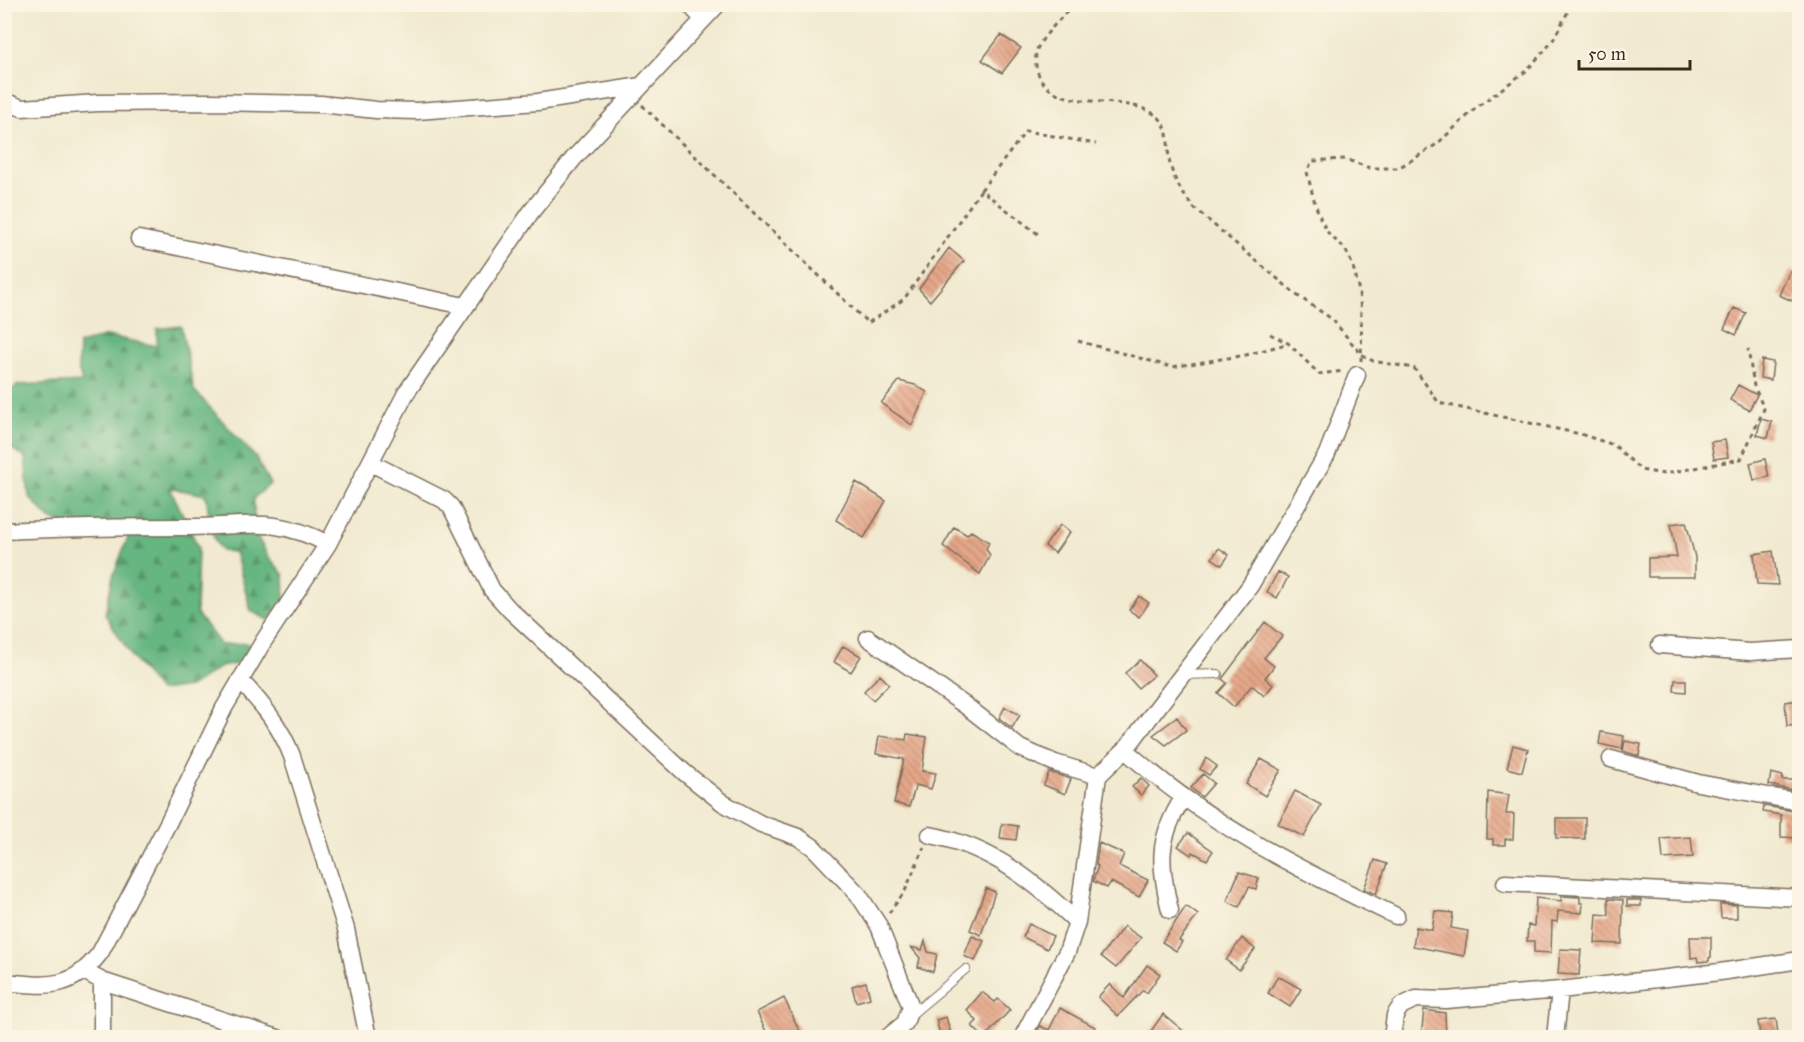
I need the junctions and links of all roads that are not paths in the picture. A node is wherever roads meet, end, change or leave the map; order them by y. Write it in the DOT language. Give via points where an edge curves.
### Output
graph roads {
  1 [pos="689,4"];
  2 [pos="718,4"];
  3 [pos="704,19"];
  4 [pos="637,90"];
  5 [pos="4,100"];
  6 [pos="139,239"];
  7 [pos="465,306"];
  8 [pos="1357,375"];
  9 [pos="372,463"];
  10 [pos="4,531"];
  11 [pos="328,544"];
  12 [pos="868,638"];
  13 [pos="1660,645"];
  14 [pos="1800,649"];
  15 [pos="1218,674"];
  16 [pos="1182,675"];
  17 [pos="240,680"];
  18 [pos="1125,750"];
  19 [pos="1611,759"];
  20 [pos="1098,776"];
  21 [pos="1183,798"];
  22 [pos="1800,802"];
  23 [pos="930,835"];
  24 [pos="1504,883"];
  25 [pos="1800,898"];
  26 [pos="1170,910"];
  27 [pos="1396,916"];
  28 [pos="1077,922"];
  29 [pos="1800,960"];
  30 [pos="966,969"];
  31 [pos="84,971"];
  32 [pos="102,981"];
  33 [pos="4,982"];
  34 [pos="1560,990"];
  35 [pos="910,1016"];
  36 [pos="244,1033"];
  37 [pos="102,1038"];
  38 [pos="278,1038"];
  39 [pos="368,1038"];
  40 [pos="887,1038"];
  41 [pos="1022,1038"];
  42 [pos="1392,1038"];
  43 [pos="1555,1038"];
  1 -- 3 [label="street"];
  2 -- 3 [label="street"];
  3 -- 4 [label="street"];
  4 -- 5 [label="street" via="417,111 211,102 22,108"];
  4 -- 7 [label="street" via="567,167"];
  6 -- 7 [label="street"];
  7 -- 9 [label="street" via="406,393"];
  8 -- 16 [label="street" via="1313,482 1250,586"];
  9 -- 11 [label="street"];
  9 -- 35 [label="street" via="444,500 492,590 677,766 723,803 813,847 858,894 879,926 908,996"];
  10 -- 11 [label="street" via="259,522 306,532"];
  11 -- 17 [label="street"];
  12 -- 20 [label="street" via="1020,748"];
  13 -- 14 [label="street" via="1750,652"];
  15 -- 16 [label="lane"];
  16 -- 18 [label="street"];
  17 -- 31 [label="street" via="100,953"];
  17 -- 39 [label="street" via="281,729 292,756 346,929"];
  18 -- 20 [label="street"];
  18 -- 21 [label="street"];
  19 -- 22 [label="street" via="1698,783"];
  20 -- 28 [label="street"];
  21 -- 26 [label="street" via="1170,819 1162,846 1161,868"];
  21 -- 27 [label="street" via="1269,854"];
  23 -- 28 [label="street" via="974,848 1010,865"];
  24 -- 25 [label="street"];
  28 -- 41 [label="street" via="1059,969"];
  29 -- 34 [label="street"];
  30 -- 35 [label="lane"];
  31 -- 32 [label="street"];
  31 -- 33 [label="street" via="54,986"];
  32 -- 36 [label="street"];
  32 -- 37 [label="street"];
  34 -- 42 [label="street" via="1416,999 1401,1006 1395,1016"];
  34 -- 43 [label="street"];
  35 -- 40 [label="street"];
  36 -- 38 [label="street"];
}
